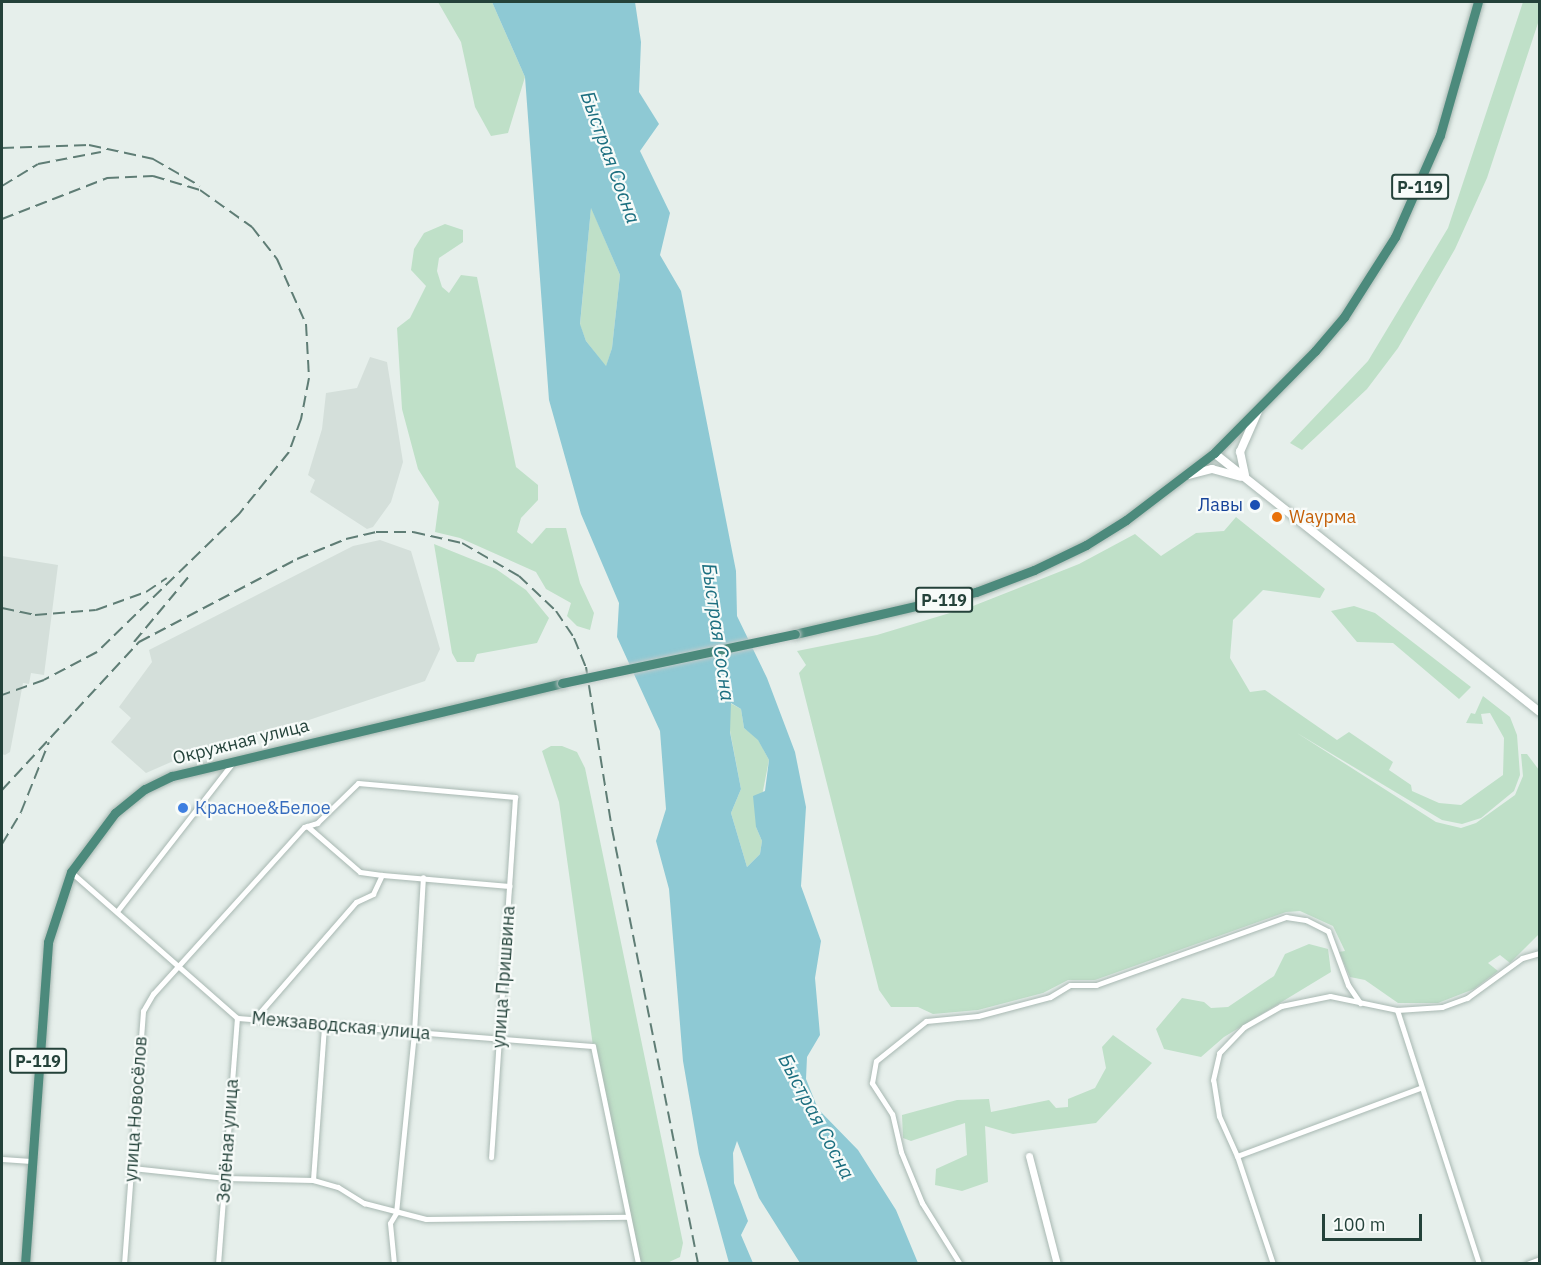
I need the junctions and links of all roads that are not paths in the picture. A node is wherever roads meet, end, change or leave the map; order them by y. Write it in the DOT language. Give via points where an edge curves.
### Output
graph roads {
  1 [pos="1478,2"];
  2 [pos="1260,408"];
  3 [pos="1214,453"];
  4 [pos="1188,475"];
  5 [pos="1247,479"];
  6 [pos="1539,712"];
  7 [pos="237,758"];
  8 [pos="515,797"];
  9 [pos="307,826"];
  10 [pos="71,872"];
  11 [pos="382,875"];
  12 [pos="423,877"];
  13 [pos="510,885"];
  14 [pos="118,910"];
  15 [pos="1539,953"];
  16 [pos="180,967"];
  17 [pos="1360,1003"];
  18 [pos="1397,1010"];
  19 [pos="237,1018"];
  20 [pos="255,1018"];
  21 [pos="324,1025"];
  22 [pos="414,1032"];
  23 [pos="501,1039"];
  24 [pos="1420,1088"];
  25 [pos="1029,1156"];
  26 [pos="1237,1156"];
  27 [pos="490,1157"];
  28 [pos="2,1159"];
  29 [pos="32,1161"];
  30 [pos="132,1168"];
  31 [pos="225,1178"];
  32 [pos="313,1180"];
  33 [pos="396,1212"];
  34 [pos="628,1217"];
  35 [pos="1539,1258"];
  36 [pos="25,1263"];
  37 [pos="124,1263"];
  38 [pos="218,1263"];
  39 [pos="394,1263"];
  40 [pos="638,1263"];
  41 [pos="960,1263"];
  42 [pos="1057,1263"];
  43 [pos="1273,1263"];
  44 [pos="1479,1263"];
  45 [pos="1527,1263"];
  1 -- 2 [label="highway, Р-119" via="1440,135 1395,237 1344,317"];
  2 -- 3 [label="highway, Р-119"];
  2 -- 5 [label="main road" via="1240,452"];
  3 -- 4 [label="highway, Р-119"];
  3 -- 5 [label="main road"];
  4 -- 5 [label="main road" via="1212,469"];
  4 -- 7 [label="highway, Окружная улица / Р-119, bridge" via="1086,545 976,592"];
  5 -- 6 [label="main road"];
  7 -- 10 [label="highway, Окружная улица / Р-119" via="172,776 130,799 98,831"];
  7 -- 14 [label="street"];
  8 -- 9 [label="street, улица Новосёлов" via="358,783 317,822"];
  8 -- 13 [label="street, улица Пришвина"];
  9 -- 11 [label="street" via="360,872"];
  9 -- 16 [label="street, улица Новосёлов"];
  10 -- 14 [label="street, Межзаводская улица"];
  10 -- 29 [label="highway, Окружная улица / Р-119" via="48,942"];
  11 -- 12 [label="street"];
  11 -- 20 [label="street" via="373,894 356,902"];
  12 -- 13 [label="street"];
  12 -- 22 [label="street"];
  13 -- 23 [label="street, улица Пришвина"];
  14 -- 16 [label="street, Межзаводская улица"];
  15 -- 18 [label="street" via="1522,958 1467,998 1442,1008"];
  16 -- 19 [label="street, Межзаводская улица"];
  16 -- 30 [label="street, улица Новосёлов" via="153,994 143,1011"];
  17 -- 18 [label="street"];
  17 -- 26 [label="street" via="1330,996 1281,1006 1244,1028 1219,1053 1213,1080 1219,1116"];
  17 -- 41 [label="street" via="1348,985 1328,931 1306,920 1286,917 1096,985 1071,985 1050,997 978,1016 926,1021 876,1061 872,1083 892,1114 901,1152 922,1203"];
  18 -- 24 [label="street"];
  19 -- 20 [label="street, Межзаводская улица"];
  19 -- 31 [label="street, Зелёная улица"];
  20 -- 21 [label="street, Межзаводская улица"];
  21 -- 22 [label="street, Межзаводская улица"];
  21 -- 32 [label="street"];
  22 -- 23 [label="street, Межзаводская улица"];
  22 -- 33 [label="street"];
  23 -- 27 [label="street, улица Пришвина"];
  23 -- 34 [label="street, Межзаводская улица" via="592,1046"];
  24 -- 26 [label="street"];
  24 -- 44 [label="street"];
  25 -- 42 [label="street"];
  26 -- 43 [label="street"];
  28 -- 29 [label="street"];
  29 -- 36 [label="highway, Окружная улица / Р-119"];
  30 -- 31 [label="street"];
  30 -- 37 [label="street, улица Новосёлов"];
  31 -- 32 [label="street"];
  31 -- 38 [label="street, Зелёная улица"];
  32 -- 33 [label="street"];
  33 -- 34 [label="street" via="426,1219"];
  33 -- 39 [label="street" via="390,1224"];
  34 -- 40 [label="street"];
  35 -- 45 [label="street"];
}
